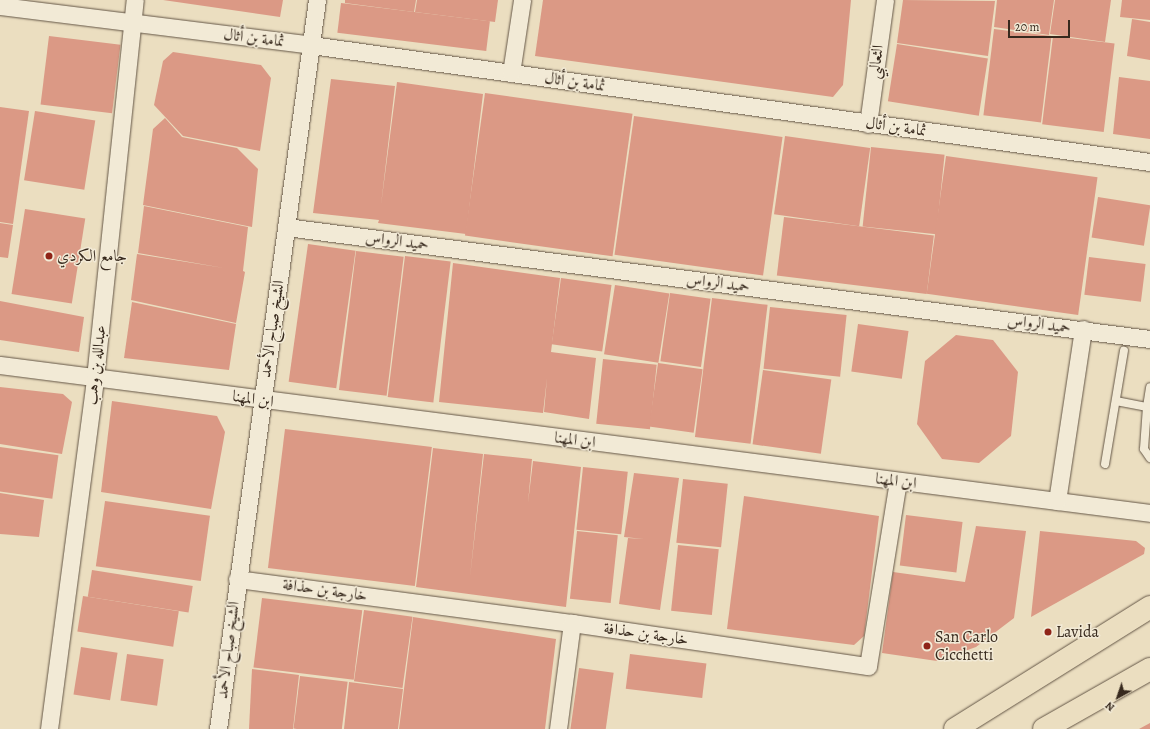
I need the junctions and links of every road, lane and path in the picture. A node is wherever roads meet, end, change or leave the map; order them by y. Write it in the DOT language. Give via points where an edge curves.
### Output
graph roads {
  1 [pos="135,0"];
  2 [pos="317,0"];
  3 [pos="522,0"];
  4 [pos="884,0"];
  5 [pos="0,6"];
  6 [pos="133,23"];
  7 [pos="311,45"];
  8 [pos="511,73"];
  9 [pos="868,124"];
  10 [pos="1150,162"];
  11 [pos="286,227"];
  12 [pos="1083,329"];
  13 [pos="1150,339"];
  14 [pos="1124,351"];
  15 [pos="0,365"];
  16 [pos="96,378"];
  17 [pos="1150,387"];
  18 [pos="262,401"];
  19 [pos="1116,401"];
  20 [pos="1146,407"];
  21 [pos="1150,458"];
  22 [pos="1105,464"];
  23 [pos="898,481"];
  24 [pos="1057,502"];
  25 [pos="1150,513"];
  26 [pos="237,579"];
  27 [pos="1150,607"];
  28 [pos="572,623"];
  29 [pos="1150,669"];
  30 [pos="53,729"];
  31 [pos="218,729"];
  32 [pos="558,729"];
  33 [pos="955,729"];
  34 [pos="1044,729"];
  1 -- 6 [label="street, عبدالله بن وهب"];
  2 -- 7 [label="street, الشيخ صباح الأحمد"];
  3 -- 8 [label="street"];
  4 -- 9 [label="street, الثعالبي"];
  5 -- 6 [label="street, ثمامة بن أثال"];
  6 -- 7 [label="street, ثمامة بن أثال"];
  6 -- 16 [label="street, عبدالله بن وهب"];
  7 -- 8 [label="street, ثمامة بن أثال"];
  7 -- 11 [label="street, الشيخ صباح الأحمد"];
  8 -- 9 [label="street, ثمامة بن أثال"];
  9 -- 10 [label="street, ثمامة بن أثال"];
  11 -- 12 [label="street, حميد الرواس"];
  11 -- 18 [label="street, الشيخ صباح الأحمد"];
  12 -- 13 [label="street, حميد الرواس"];
  12 -- 24 [label="street"];
  14 -- 19 [label="lane"];
  15 -- 16 [label="street, ابن المهنا"];
  16 -- 18 [label="street, ابن المهنا"];
  16 -- 30 [label="street, عبدالله بن وهب"];
  17 -- 20 [label="lane"];
  18 -- 23 [label="street, ابن المهنا"];
  18 -- 26 [label="street, الشيخ صباح الأحمد"];
  19 -- 20 [label="lane"];
  19 -- 22 [label="lane"];
  20 -- 21 [label="lane" via="1144,449"];
  23 -- 24 [label="street, ابن المهنا"];
  23 -- 28 [label="street, خارجة بن حذافة" via="868,666"];
  24 -- 25 [label="street, ابن المهنا"];
  26 -- 28 [label="street, خارجة بن حذافة"];
  26 -- 31 [label="street, الشيخ صباح الأحمد"];
  27 -- 33 [label="main road"];
  28 -- 32 [label="street"];
  29 -- 34 [label="main road"];
}
